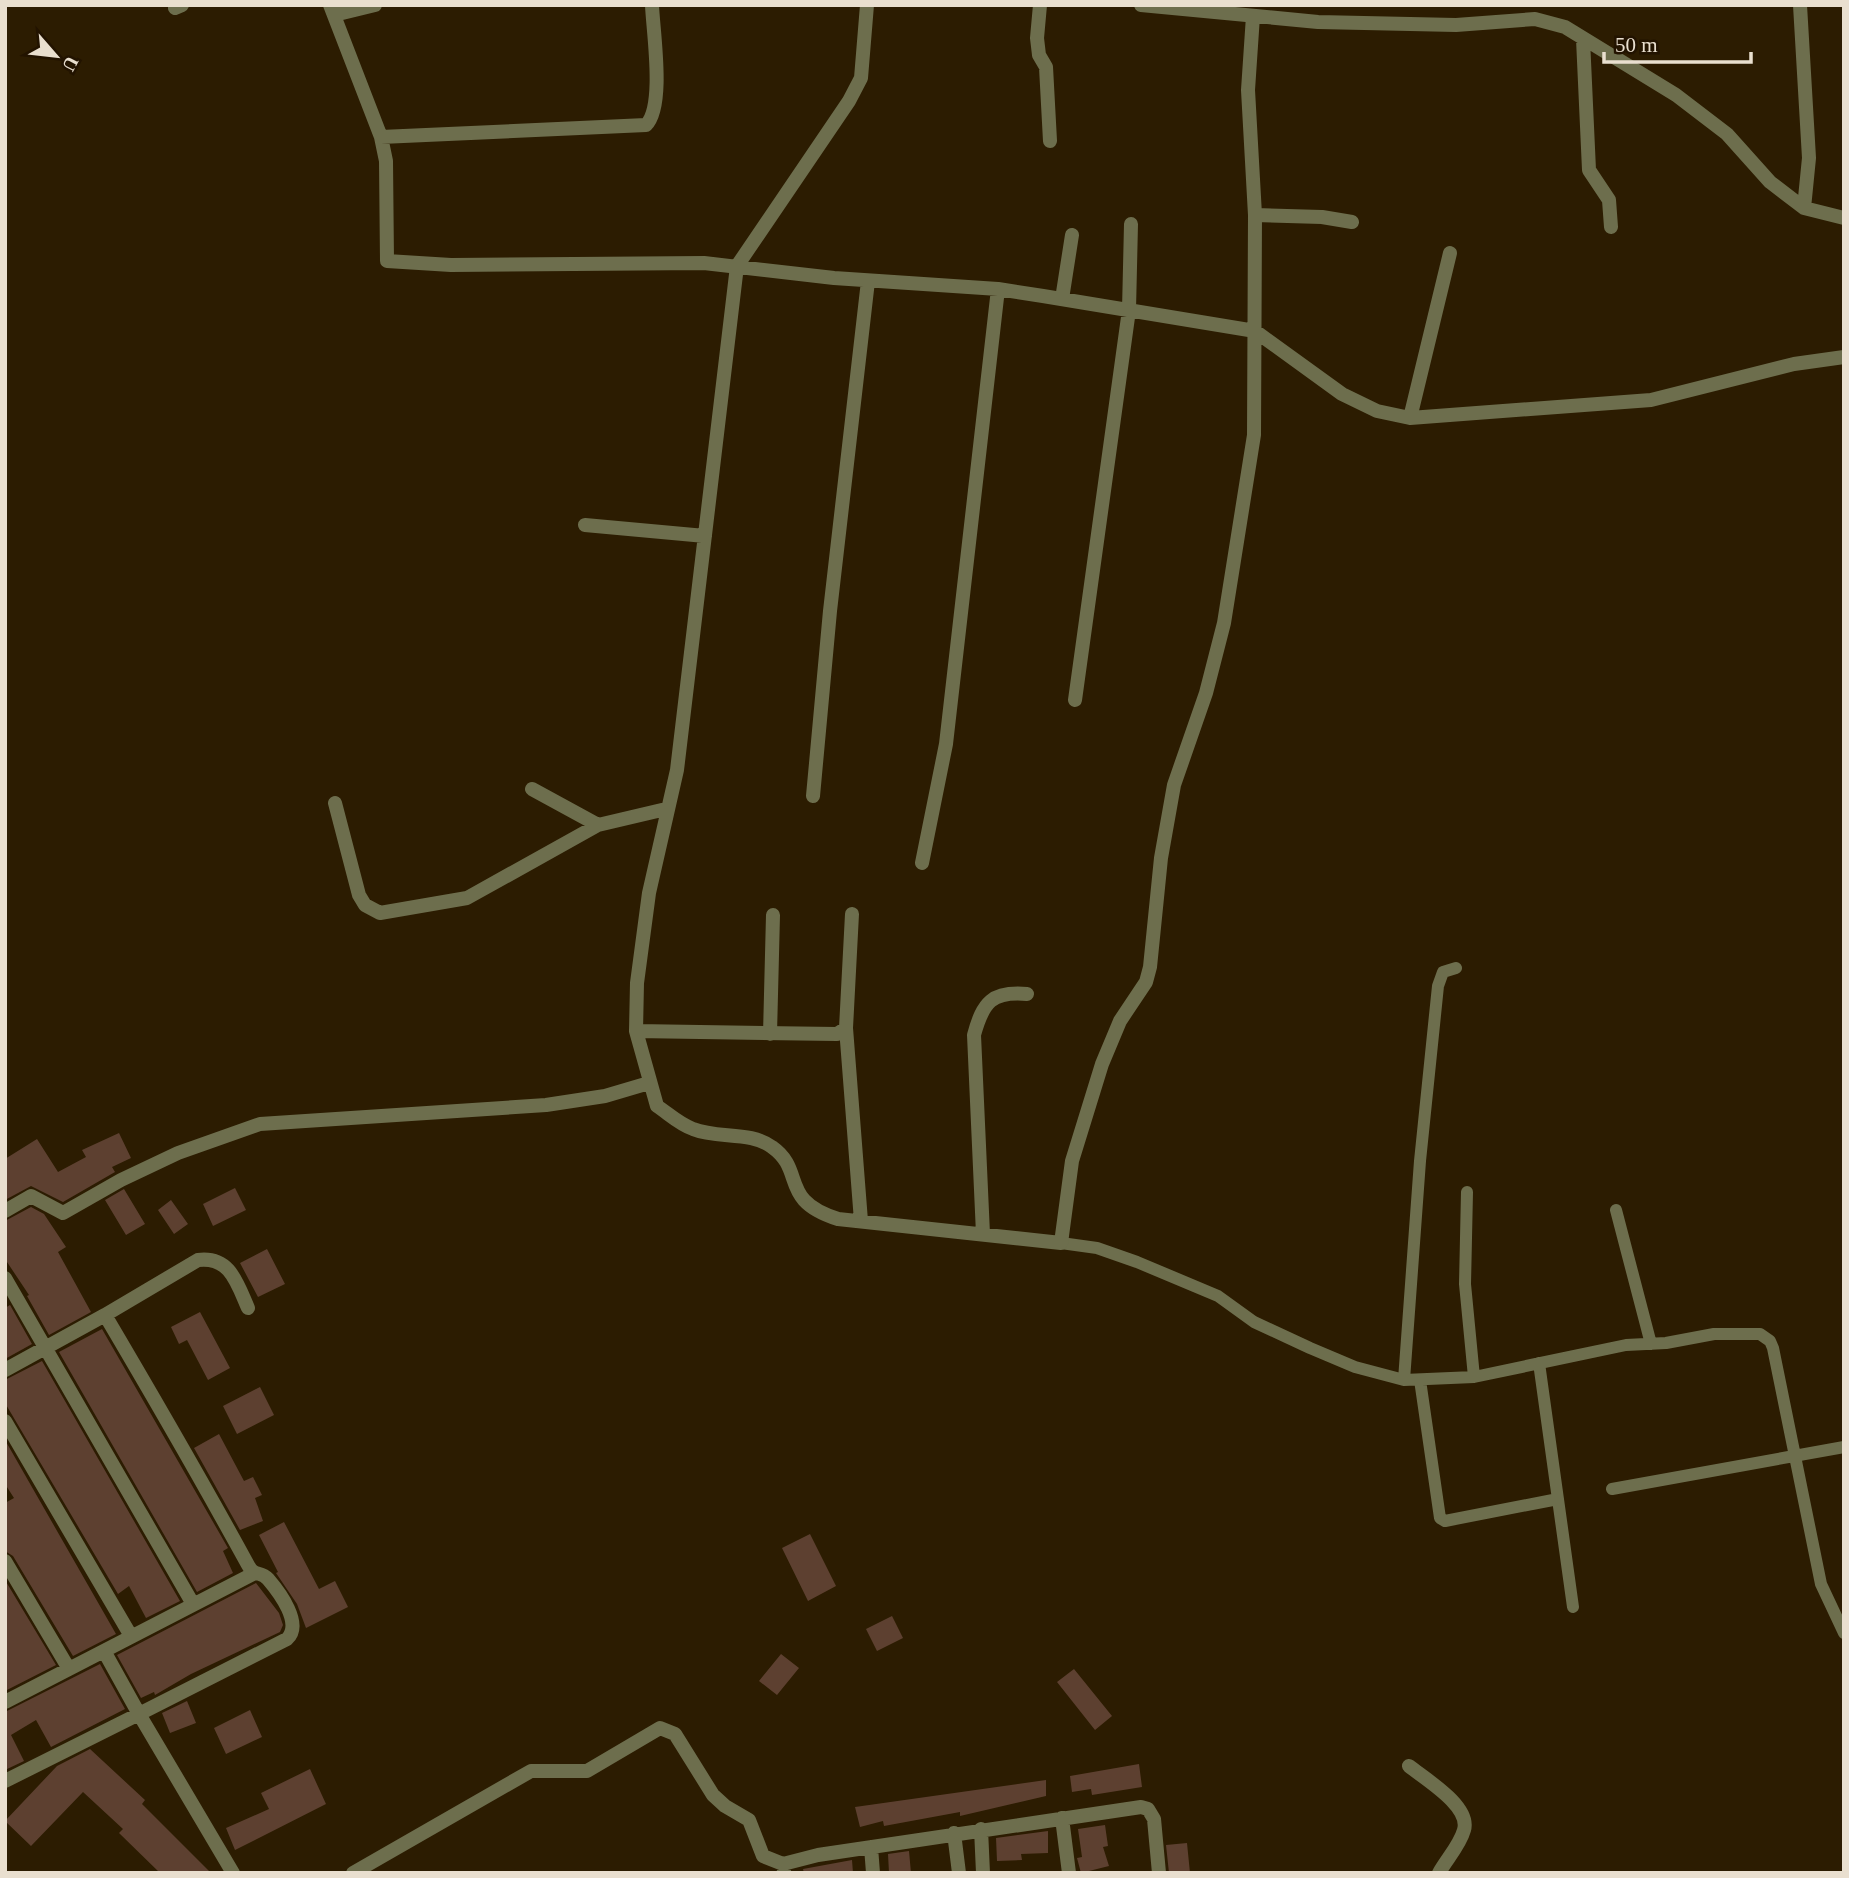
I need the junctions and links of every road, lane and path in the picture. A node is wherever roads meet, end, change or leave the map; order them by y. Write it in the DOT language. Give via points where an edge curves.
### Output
graph roads {
  1 [pos="375,5"];
  2 [pos="652,5"];
  3 [pos="867,5"];
  4 [pos="1040,5"];
  5 [pos="1141,5"];
  6 [pos="1339,5"];
  7 [pos="1800,5"];
  8 [pos="332,10"];
  9 [pos="1253,16"];
  10 [pos="1339,22"];
  11 [pos="1583,39"];
  12 [pos="381,137"];
  13 [pos="1050,141"];
  14 [pos="1804,208"];
  15 [pos="1255,215"];
  16 [pos="1844,218"];
  17 [pos="1352,222"];
  18 [pos="1131,224"];
  19 [pos="1611,227"];
  20 [pos="1072,235"];
  21 [pos="1450,253"];
  22 [pos="737,265"];
  23 [pos="868,281"];
  24 [pos="998,289"];
  25 [pos="1062,299"];
  26 [pos="1129,310"];
  27 [pos="1255,331"];
  28 [pos="1844,357"];
  29 [pos="1410,418"];
  30 [pos="585,525"];
  31 [pos="705,536"];
  32 [pos="1074,700"];
  33 [pos="532,789"];
  34 [pos="813,796"];
  35 [pos="335,803"];
  36 [pos="666,809"];
  37 [pos="598,825"];
  38 [pos="922,863"];
  39 [pos="852,914"];
  40 [pos="773,915"];
  41 [pos="1456,968"];
  42 [pos="1027,994"];
  43 [pos="846,1028"];
  44 [pos="636,1031"];
  45 [pos="770,1034"];
  46 [pos="649,1083"];
  47 [pos="1467,1192"];
  48 [pos="1616,1210"];
  49 [pos="5,1212"];
  50 [pos="861,1222"];
  51 [pos="984,1234"];
  52 [pos="1062,1243"];
  53 [pos="5,1278"];
  54 [pos="248,1308"];
  55 [pos="105,1315"];
  56 [pos="1651,1344"];
  57 [pos="45,1348"];
  58 [pos="1539,1363"];
  59 [pos="5,1370"];
  60 [pos="1474,1377"];
  61 [pos="1404,1380"];
  62 [pos="1420,1380"];
  63 [pos="5,1421"];
  64 [pos="1844,1447"];
  65 [pos="1793,1457"];
  66 [pos="1612,1489"];
  67 [pos="1558,1499"];
  68 [pos="5,1561"];
  69 [pos="253,1574"];
  70 [pos="193,1604"];
  71 [pos="1573,1607"];
  72 [pos="1844,1633"];
  73 [pos="131,1636"];
  74 [pos="104,1651"];
  75 [pos="69,1670"];
  76 [pos="6,1699"];
  77 [pos="138,1714"];
  78 [pos="1409,1766"];
  79 [pos="5,1781"];
  80 [pos="1062,1818"];
  81 [pos="981,1829"];
  82 [pos="954,1833"];
  83 [pos="872,1847"];
  84 [pos="783,1868"];
  85 [pos="233,1873"];
  86 [pos="353,1873"];
  87 [pos="873,1873"];
  88 [pos="959,1873"];
  89 [pos="983,1873"];
  90 [pos="1069,1873"];
  91 [pos="1158,1873"];
  92 [pos="1439,1873"];
  1 -- 8 [label="street"];
  2 -- 12 [label="street" via="654,112 646,125"];
  3 -- 22 [label="street" via="860,78 849,101"];
  4 -- 13 [label="street" via="1037,38 1046,67"];
  5 -- 9 [label="street"];
  6 -- 10 [label="street"];
  7 -- 14 [label="street" via="1809,158"];
  8 -- 12 [label="street"];
  9 -- 10 [label="street"];
  9 -- 15 [label="street" via="1248,90"];
  10 -- 11 [label="street" via="1456,25 1535,19 1564,27"];
  11 -- 14 [label="street" via="1676,95 1727,134 1770,182"];
  11 -- 19 [label="street" via="1589,170 1609,201"];
  12 -- 22 [label="street" via="387,183 387,261"];
  14 -- 16 [label="street"];
  15 -- 17 [label="street"];
  15 -- 27 [label="street"];
  18 -- 26 [label="street"];
  20 -- 25 [label="street"];
  21 -- 29 [label="street"];
  22 -- 23 [label="street"];
  22 -- 31 [label="street"];
  23 -- 24 [label="street"];
  23 -- 34 [label="street"];
  24 -- 25 [label="street"];
  24 -- 38 [label="street" via="947,744"];
  25 -- 26 [label="street"];
  26 -- 27 [label="street"];
  26 -- 32 [label="street"];
  27 -- 29 [label="street" via="1342,394 1377,411"];
  27 -- 52 [label="street" via="1254,435 1224,623 1174,785 1150,967 1102,1064 1072,1161"];
  28 -- 29 [label="street" via="1794,364 1651,400"];
  30 -- 31 [label="street"];
  31 -- 36 [label="street" via="677,770"];
  33 -- 37 [label="street"];
  35 -- 37 [label="street" via="359,895 365,905 380,913 467,898"];
  36 -- 37 [label="street"];
  36 -- 44 [label="street" via="649,893 637,983"];
  39 -- 43 [label="street"];
  40 -- 45 [label="street"];
  41 -- 61 [label="lane" via="1443,972 1438,986"];
  42 -- 51 [label="street" via="996,996 979,1017 974,1035"];
  43 -- 45 [label="street" via="837,1034"];
  43 -- 50 [label="street"];
  44 -- 45 [label="street"];
  44 -- 46 [label="street"];
  46 -- 49 [label="street" via="605,1096 546,1105 260,1124 178,1153 63,1213 31,1196"];
  46 -- 50 [label="street" via="657,1106 679,1123 704,1132 763,1141 783,1158 797,1193 810,1208"];
  47 -- 60 [label="lane" via="1465,1284"];
  48 -- 56 [label="lane"];
  50 -- 51 [label="street"];
  51 -- 52 [label="street"];
  52 -- 61 [label="lane" via="1097,1248 1137,1262 1218,1296 1254,1321 1310,1348"];
  53 -- 57 [label="street"];
  54 -- 55 [label="street" via="231,1271 210,1258 198,1260"];
  55 -- 57 [label="street"];
  55 -- 69 [label="street"];
  56 -- 58 [label="lane"];
  56 -- 65 [label="lane" via="1714,1334 1755,1333 1766,1338 1773,1348"];
  57 -- 59 [label="street"];
  57 -- 70 [label="street"];
  58 -- 60 [label="lane"];
  58 -- 67 [label="lane"];
  60 -- 62 [label="lane"];
  61 -- 62 [label="lane"];
  62 -- 67 [label="lane" via="1440,1518 1445,1521"];
  63 -- 73 [label="street"];
  64 -- 65 [label="lane"];
  65 -- 66 [label="lane"];
  65 -- 72 [label="lane" via="1821,1584"];
  67 -- 71 [label="lane"];
  68 -- 75 [label="street"];
  69 -- 70 [label="street"];
  69 -- 77 [label="street" via="269,1580 293,1619 290,1636"];
  70 -- 73 [label="street"];
  73 -- 74 [label="street"];
  74 -- 75 [label="street"];
  74 -- 77 [label="street"];
  75 -- 76 [label="street"];
  77 -- 79 [label="street"];
  77 -- 85 [label="street"];
  78 -- 92 [label="street" via="1450,1798 1464,1822 1464,1832"];
  80 -- 81 [label="street"];
  80 -- 90 [label="street"];
  80 -- 91 [label="street" via="1148,1809 1154,1819"];
  81 -- 82 [label="street"];
  81 -- 89 [label="street"];
  82 -- 83 [label="street"];
  82 -- 88 [label="street"];
  83 -- 84 [label="street"];
  83 -- 87 [label="street"];
  84 -- 86 [label="street" via="763,1856 751,1823 713,1795 675,1734 660,1728 587,1770 531,1770"];
}
